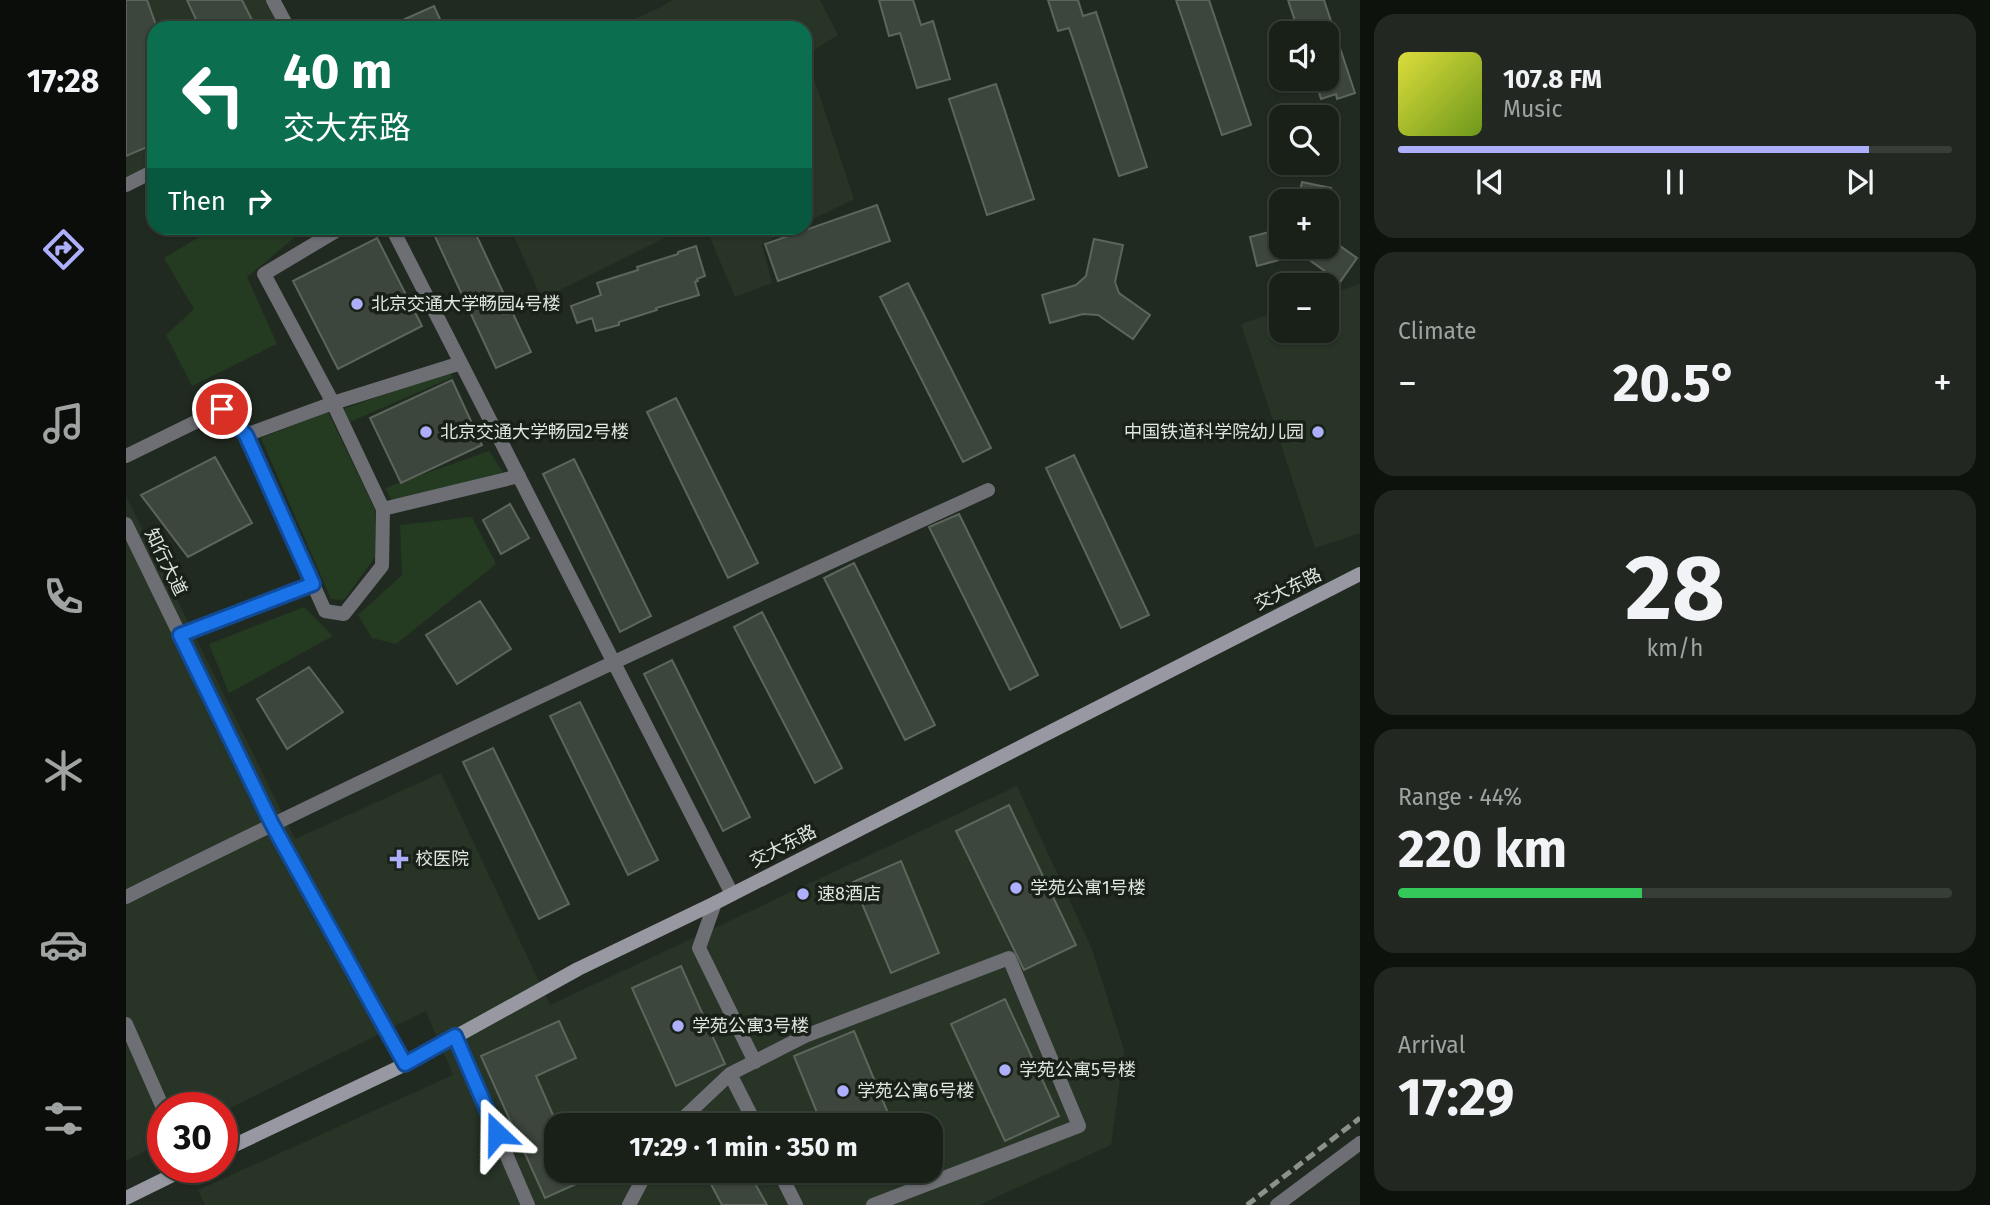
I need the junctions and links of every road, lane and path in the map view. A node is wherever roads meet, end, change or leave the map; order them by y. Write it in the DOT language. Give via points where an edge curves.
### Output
graph roads {
  1 [pos="273,0"];
  2 [pos="284,21"];
  3 [pos="147,174"];
  4 [pos="126,185"];
  5 [pos="329,235"];
  6 [pos="397,235"];
  7 [pos="461,363"];
  8 [pos="332,403"];
  9 [pos="246,435"];
  10 [pos="126,456"];
  11 [pos="519,476"];
  12 [pos="988,490"];
  13 [pos="383,509"];
  14 [pos="126,524"];
  15 [pos="1360,574"];
  16 [pos="313,584"];
  17 [pos="180,635"];
  18 [pos="614,661"];
  19 [pos="272,824"];
  20 [pos="732,894"];
  21 [pos="126,897"];
  22 [pos="715,903"];
  23 [pos="126,1024"];
  24 [pos="455,1036"];
  25 [pos="755,1062"];
  26 [pos="405,1064"];
  27 [pos="730,1074"];
  28 [pos="156,1092"];
  29 [pos="689,1113"];
  30 [pos="750,1113"];
  31 [pos="238,1143"];
  32 [pos="1360,1143"];
  33 [pos="156,1183"];
  34 [pos="641,1183"];
  35 [pos="785,1183"];
  36 [pos="126,1198"];
  37 [pos="528,1205"];
  38 [pos="629,1205"];
  39 [pos="796,1205"];
  40 [pos="873,1205"];
  41 [pos="1277,1205"];
  1 -- 2 [label="street"];
  3 -- 4 [label="street"];
  5 -- 8 [label="street" via="264,274"];
  6 -- 7 [label="street"];
  7 -- 8 [label="street"];
  7 -- 11 [label="street"];
  8 -- 9 [label="street"];
  8 -- 13 [label="street"];
  9 -- 10 [label="street" via="222,409"];
  9 -- 16 [label="street"];
  11 -- 13 [label="street"];
  11 -- 18 [label="street"];
  12 -- 18 [label="street"];
  13 -- 16 [label="street" via="382,566 345,614 325,611"];
  14 -- 17 [label="street, 知行大道"];
  15 -- 20 [label="street, 交大东路"];
  16 -- 17 [label="street"];
  17 -- 19 [label="street, 知行大道"];
  18 -- 19 [label="street"];
  18 -- 20 [label="street"];
  19 -- 21 [label="street"];
  19 -- 26 [label="street, 知行大道"];
  20 -- 22 [label="street, 交大东路"];
  22 -- 24 [label="street, 交大东路"];
  22 -- 25 [label="street" via="699,948"];
  23 -- 28 [label="street"];
  24 -- 26 [label="street, 交大东路"];
  24 -- 37 [label="street"];
  25 -- 27 [label="street"];
  25 -- 40 [label="street" via="805,1035 1009,958 1079,1126"];
  26 -- 31 [label="street, 交大东路"];
  27 -- 29 [label="street"];
  27 -- 30 [label="street"];
  32 -- 41 [label="street"];
  33 -- 36 [label="street"];
  34 -- 38 [label="street"];
  35 -- 39 [label="street"];
}
